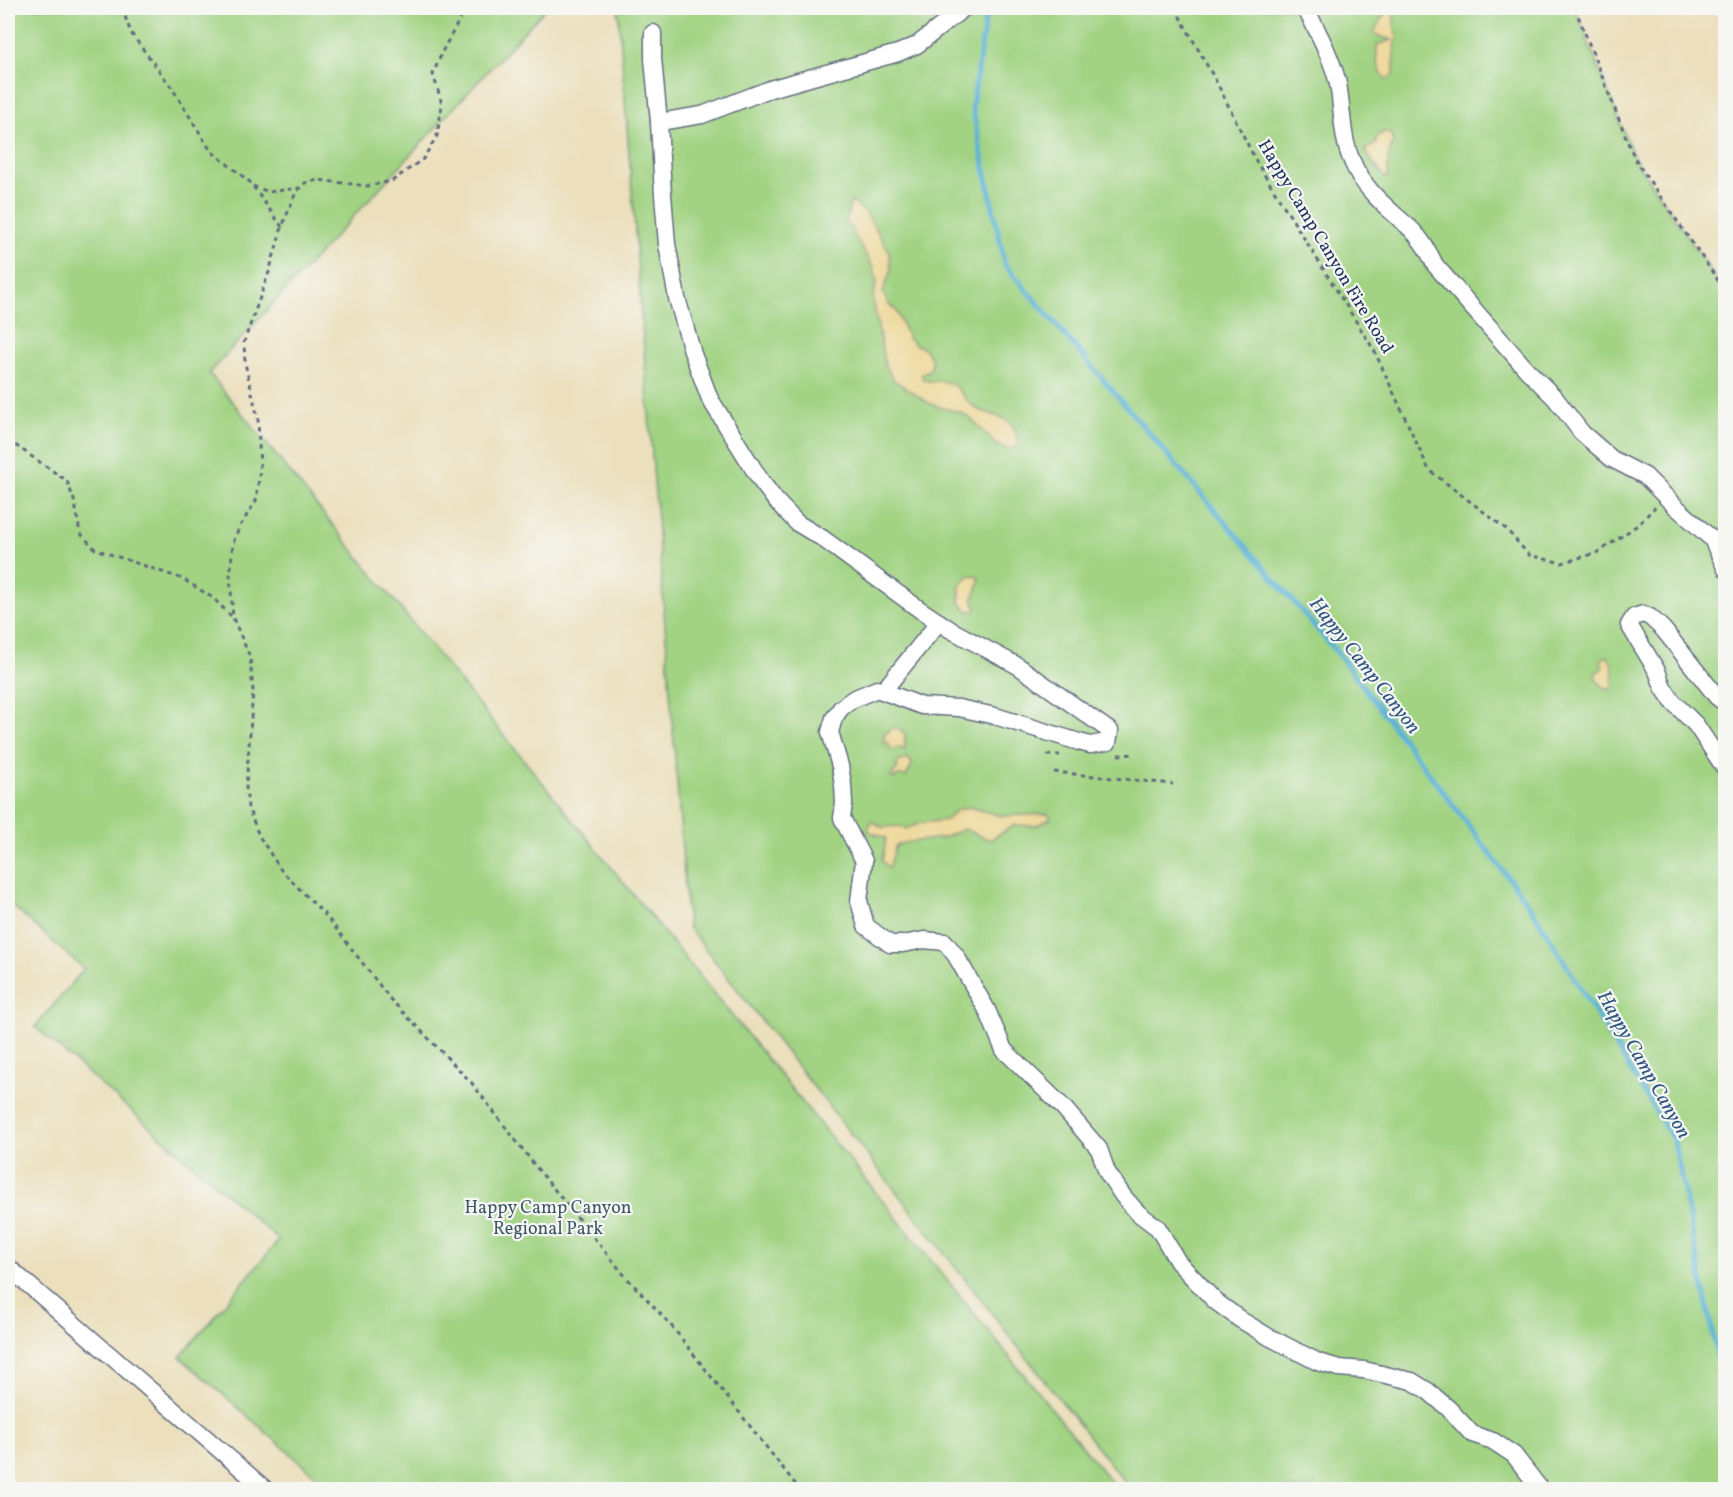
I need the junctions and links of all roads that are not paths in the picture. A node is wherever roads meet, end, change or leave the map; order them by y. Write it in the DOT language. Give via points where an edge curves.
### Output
graph roads {
  1 [pos="964,8"];
  2 [pos="1305,8"];
  3 [pos="653,33"];
  4 [pos="659,122"];
  5 [pos="1725,569"];
  6 [pos="939,622"];
  7 [pos="883,691"];
  8 [pos="1725,704"];
  9 [pos="1725,770"];
  10 [pos="8,1267"];
  11 [pos="266,1490"];
  12 [pos="1541,1490"];
  1 -- 4 [label="lane" via="917,45 898,53 770,89 702,115"];
  2 -- 5 [label="lane" via="1338,83 1344,137 1361,181 1413,231 1435,264 1582,433 1612,459 1645,476 1712,539"];
  3 -- 4 [label="lane"];
  4 -- 6 [label="lane" via="667,244 677,298 710,399 776,501 797,523"];
  6 -- 7 [label="lane"];
  6 -- 7 [label="lane" via="1018,666 1099,722 1110,731 1108,742 1090,745 986,714 922,706"];
  7 -- 12 [label="lane" via="877,689 841,708 830,732 843,785 842,818 864,861 859,901 866,926 890,944 945,942 987,1010 1004,1050 1063,1107 1099,1149 1107,1172 1123,1196 1158,1228 1178,1262 1215,1301 1240,1320 1318,1362 1412,1381 1472,1434 1493,1441 1514,1455"];
  8 -- 9 [label="lane" via="1657,623 1643,614 1634,616 1629,625 1631,631 1663,687 1696,724"];
  10 -- 11 [label="lane"];
}
